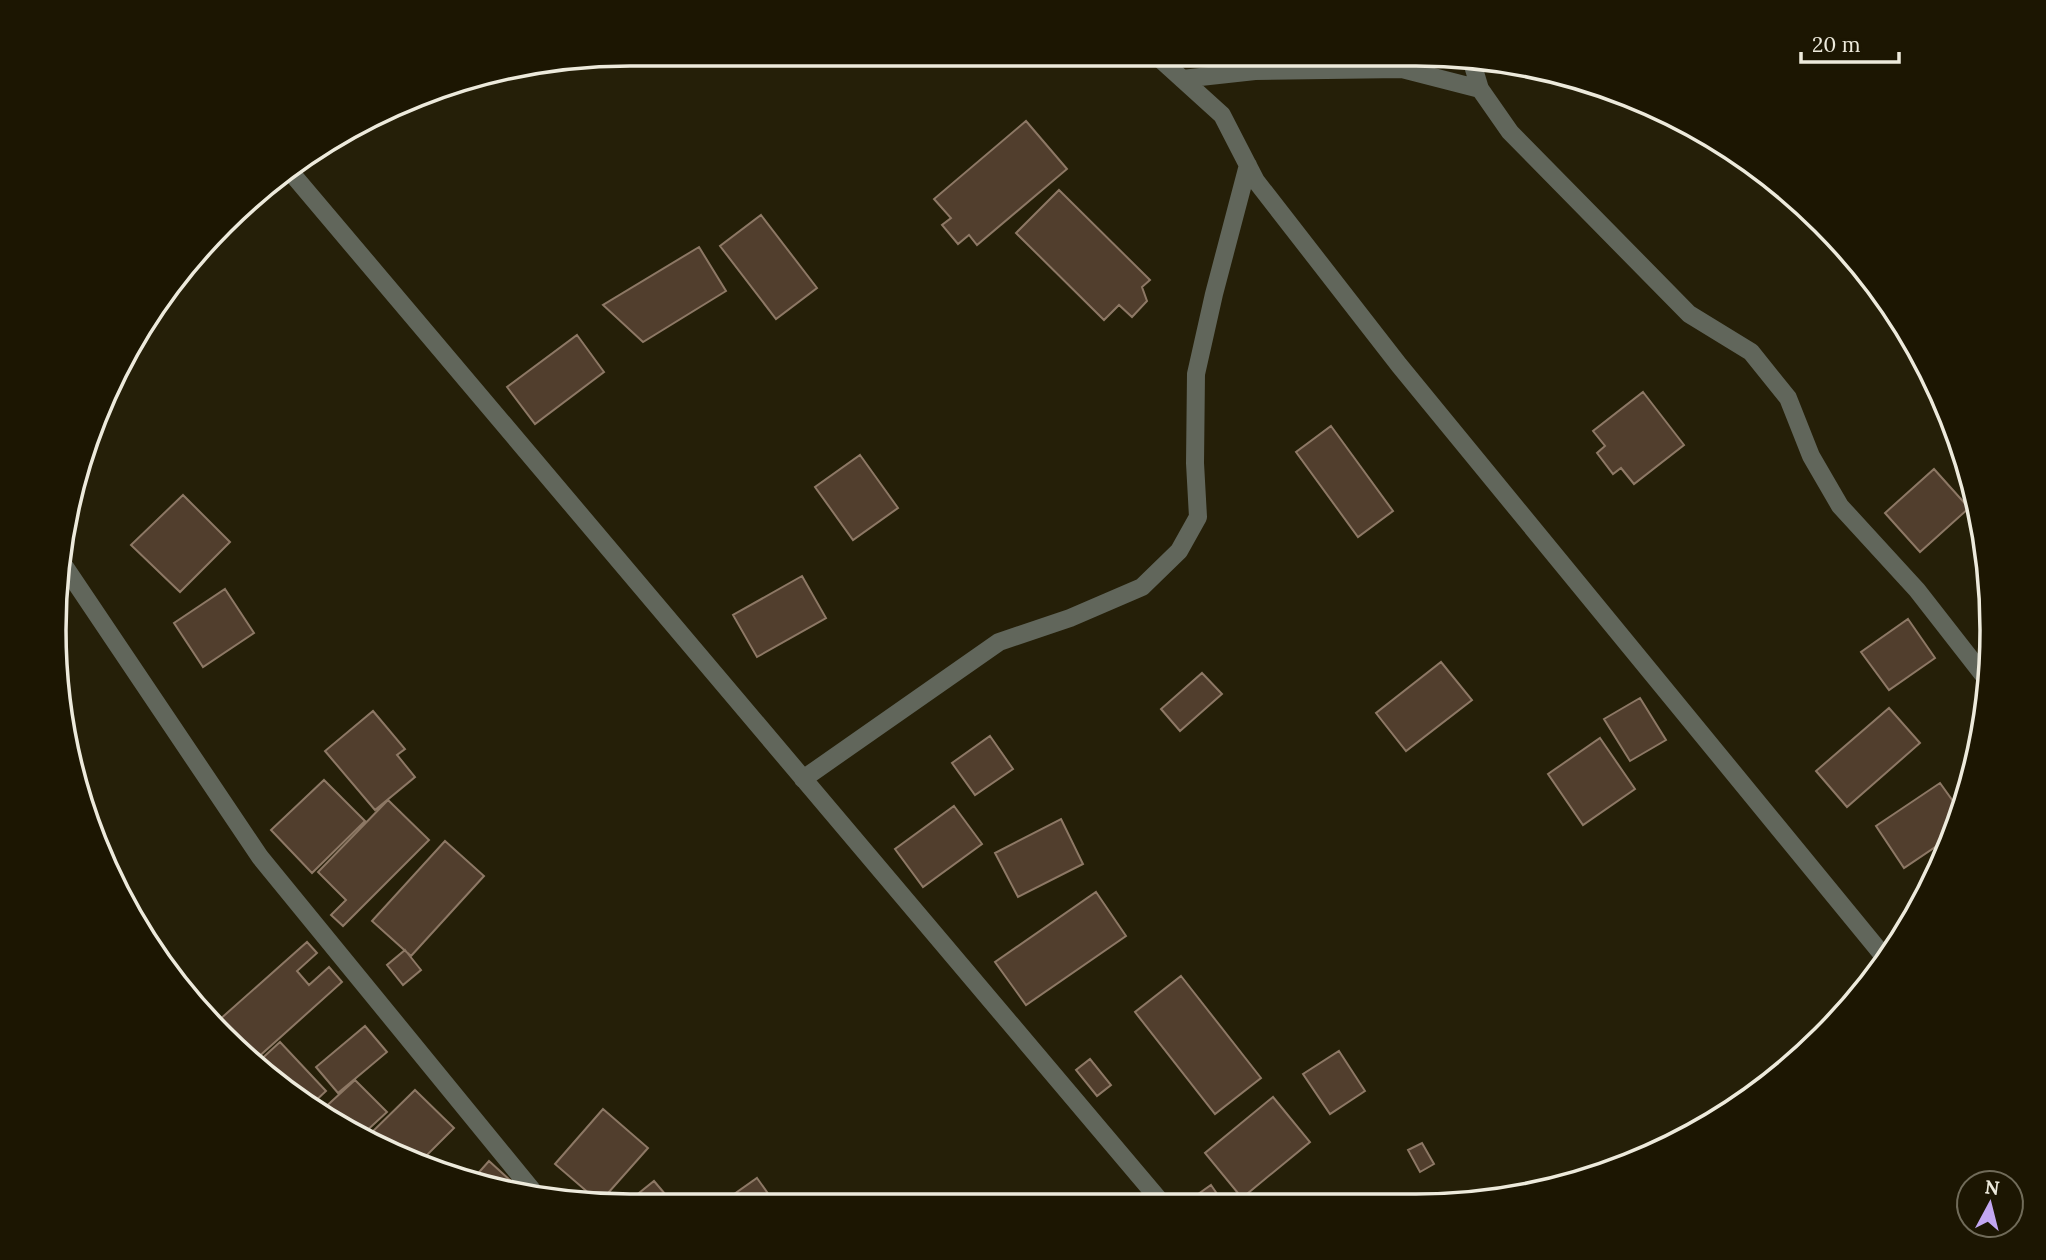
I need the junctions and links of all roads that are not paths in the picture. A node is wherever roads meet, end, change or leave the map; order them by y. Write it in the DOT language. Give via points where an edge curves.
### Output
graph roads {
  1 [pos="1168,66"];
  2 [pos="1474,70"];
  3 [pos="1182,79"];
  4 [pos="1480,89"];
  5 [pos="1248,165"];
  6 [pos="295,177"];
  7 [pos="70,574"];
  8 [pos="1978,668"];
  9 [pos="803,779"];
  10 [pos="1880,950"];
  11 [pos="527,1184"];
  12 [pos="1154,1194"];
  1 -- 3 [label="street"];
  2 -- 4 [label="street"];
  3 -- 4 [label="street" via="1255,71 1402,69"];
  3 -- 5 [label="street" via="1222,115"];
  4 -- 8 [label="street" via="1510,132 1689,314 1751,352 1788,398 1811,456 1840,506 1917,590"];
  5 -- 9 [label="street" via="1196,374 1198,517 1179,551 1142,587 999,642"];
  5 -- 10 [label="street" via="1399,365"];
  6 -- 9 [label="street"];
  7 -- 11 [label="street" via="260,856"];
  9 -- 12 [label="street"];
}
